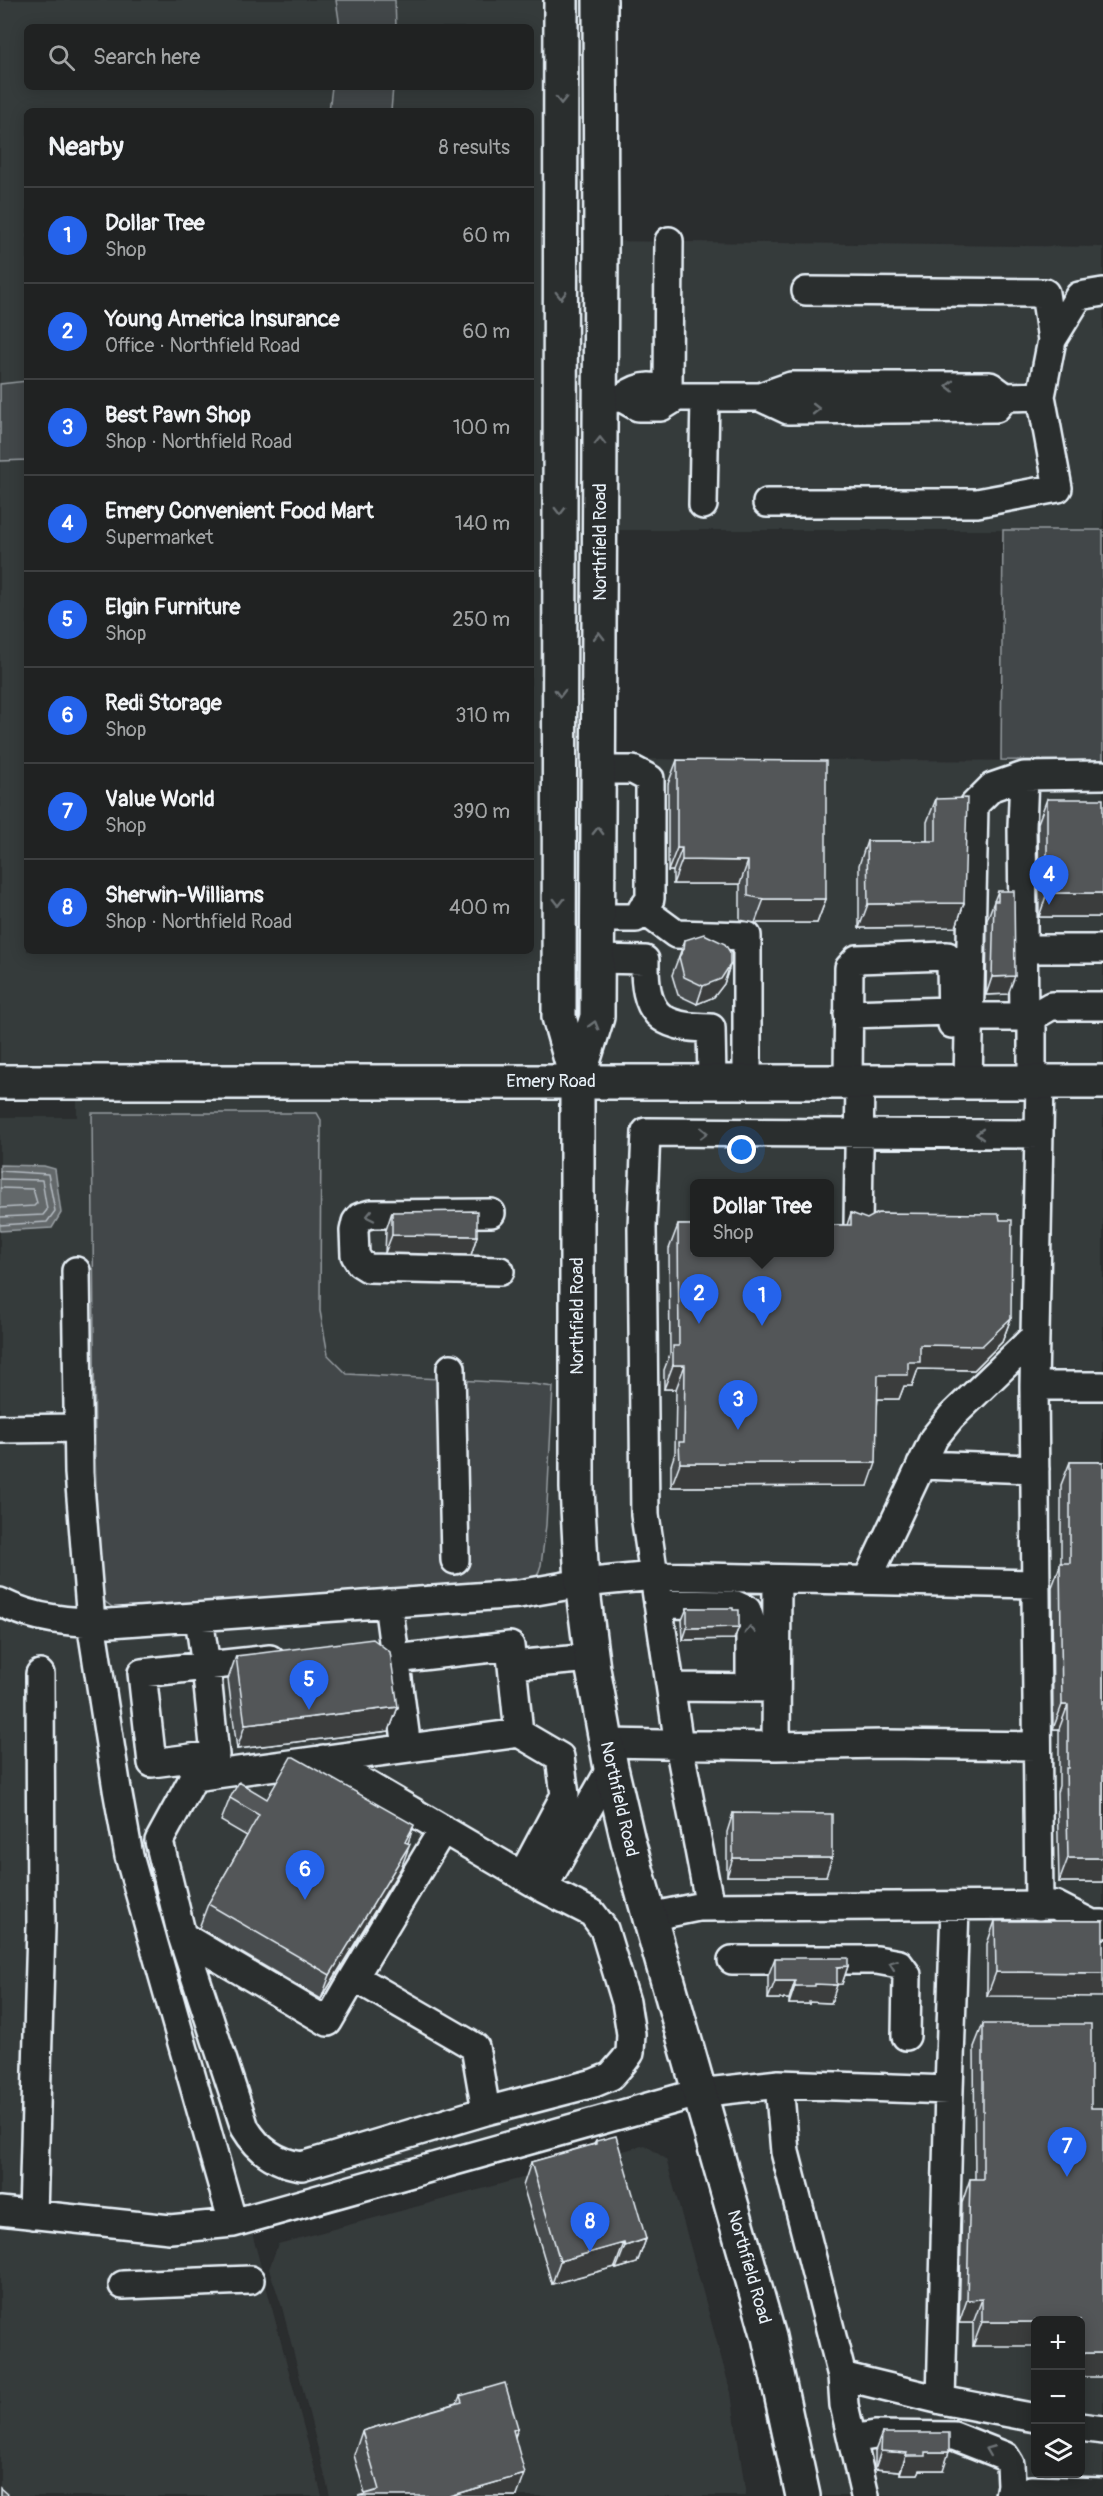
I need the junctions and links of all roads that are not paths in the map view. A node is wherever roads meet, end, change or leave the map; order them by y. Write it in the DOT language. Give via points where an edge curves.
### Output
graph roads {
  1 [pos="561,0"];
  2 [pos="600,0"];
  3 [pos="561,64"];
  4 [pos="600,64"];
  5 [pos="669,241"];
  6 [pos="806,291"];
  7 [pos="1103,292"];
  8 [pos="1052,340"];
  9 [pos="672,394"];
  10 [pos="1041,396"];
  11 [pos="705,397"];
  12 [pos="561,399"];
  13 [pos="611,399"];
  14 [pos="767,503"];
  15 [pos="703,505"];
  16 [pos="560,760"];
  17 [pos="599,765"];
  18 [pos="1103,775"];
  19 [pos="1024,776"];
  20 [pos="642,909"];
  21 [pos="597,918"];
  22 [pos="1033,949"];
  23 [pos="1103,949"];
  24 [pos="597,959"];
  25 [pos="1103,1006"];
  26 [pos="848,1014"];
  27 [pos="961,1014"];
  28 [pos="1028,1017"];
  29 [pos="576,1081"];
  30 [pos="712,1081"];
  31 [pos="747,1081"];
  32 [pos="854,1081"];
  33 [pos="960,1081"];
  34 [pos="1036,1081"];
  35 [pos="0,1082"];
  36 [pos="1103,1082"];
  37 [pos="1039,1134"];
  38 [pos="860,1135"];
  39 [pos="491,1213"];
  40 [pos="858,1227"];
  41 [pos="500,1270"];
  42 [pos="76,1272"];
  43 [pos="1035,1336"];
  44 [pos="451,1368"];
  45 [pos="1034,1386"];
  46 [pos="1103,1386"];
  47 [pos="78,1428"];
  48 [pos="0,1429"];
  49 [pos="921,1465"];
  50 [pos="1035,1469"];
  51 [pos="454,1560"];
  52 [pos="654,1576"];
  53 [pos="777,1580"];
  54 [pos="867,1580"];
  55 [pos="582,1583"];
  56 [pos="1036,1584"];
  57 [pos="0,1602"];
  58 [pos="388,1603"];
  59 [pos="658,1604"];
  60 [pos="199,1618"];
  61 [pos="91,1623"];
  62 [pos="386,1650"];
  63 [pos="300,1655"];
  64 [pos="592,1658"];
  65 [pos="512,1665"];
  66 [pos="206,1666"];
  67 [pos="40,1674"];
  68 [pos="670,1687"];
  69 [pos="763,1688"];
  70 [pos="519,1733"];
  71 [pos="679,1745"];
  72 [pos="776,1746"];
  73 [pos="1037,1746"];
  74 [pos="407,1748"];
  75 [pos="608,1755"];
  76 [pos="323,1760"];
  77 [pos="193,1768"];
  78 [pos="443,1829"];
  79 [pos="532,1882"];
  80 [pos="1039,1906"];
  81 [pos="710,1907"];
  82 [pos="955,1907"];
  83 [pos="649,1917"];
  84 [pos="1103,1924"];
  85 [pos="183,1936"];
  86 [pos="732,1960"];
  87 [pos="354,1977"];
  88 [pos="906,2036"];
  89 [pos="779,2084"];
  90 [pos="949,2090"];
  91 [pos="698,2093"];
  92 [pos="486,2111"];
  93 [pos="0,2211"];
  94 [pos="33,2215"];
  95 [pos="232,2223"];
  96 [pos="250,2280"];
  97 [pos="123,2285"];
  98 [pos="842,2376"];
  99 [pos="941,2400"];
  100 [pos="1031,2417"];
  101 [pos="1085,2428"];
  102 [pos="1103,2430"];
  103 [pos="852,2439"];
  104 [pos="1103,2492"];
  105 [pos="1020,2493"];
  106 [pos="803,2496"];
  107 [pos="865,2496"];
  1 -- 3 [label="main road, Northfield Road"];
  2 -- 4 [label="main road, Northfield Road"];
  3 -- 4 [label="main road"];
  3 -- 12 [label="main road, Northfield Road, one-way"];
  4 -- 13 [label="main road, Northfield Road"];
  5 -- 9 [label="lane"];
  6 -- 8 [label="lane" via="1045,293"];
  7 -- 8 [label="lane" via="1078,296"];
  8 -- 10 [label="lane"];
  9 -- 11 [label="lane"];
  9 -- 13 [label="lane" via="661,407 638,407"];
  10 -- 11 [label="lane" via="1005,397 996,408 788,410 760,397"];
  10 -- 14 [label="lane" via="1058,488 977,503"];
  11 -- 15 [label="lane"];
  12 -- 13 [label="main road"];
  12 -- 16 [label="main road, Northfield Road, one-way"];
  17 -- 13 [label="main road, Northfield Road, one-way"];
  16 -- 17 [label="main road"];
  16 -- 29 [label="main road, Northfield Road, one-way" via="559,1017"];
  17 -- 20 [label="lane" via="633,770 650,779 650,898"];
  21 -- 17 [label="main road, Northfield Road, one-way"];
  18 -- 19 [label="lane"];
  19 -- 27 [label="lane" via="992,788 974,806"];
  19 -- 28 [label="lane"];
  20 -- 21 [label="lane" via="636,918"];
  20 -- 31 [label="lane" via="676,934 747,936"];
  21 -- 24 [label="main road, Northfield Road"];
  22 -- 23 [label="lane"];
  29 -- 24 [label="main road, Northfield Road, one-way" via="597,1017"];
  24 -- 30 [label="lane" via="645,960 644,982 651,1007 661,1017 688,1028 711,1028"];
  25 -- 28 [label="lane" via="1051,1006"];
  26 -- 27 [label="lane"];
  26 -- 27 [label="lane" via="849,968 857,959 946,956"];
  26 -- 32 [label="lane"];
  27 -- 28 [label="lane"];
  27 -- 33 [label="lane"];
  28 -- 34 [label="lane"];
  29 -- 30 [label="main road, Emery Road"];
  29 -- 35 [label="main road, Emery Road"];
  29 -- 55 [label="main road, Northfield Road" via="577,1447"];
  30 -- 31 [label="main road, Emery Road"];
  31 -- 32 [label="main road, Emery Road"];
  32 -- 33 [label="main road, Emery Road"];
  32 -- 38 [label="lane"];
  33 -- 34 [label="main road, Emery Road"];
  34 -- 36 [label="main road, Emery Road"];
  34 -- 37 [label="lane"];
  37 -- 38 [label="lane, one-way"];
  37 -- 43 [label="lane"];
  38 -- 40 [label="lane"];
  52 -- 38 [label="lane, one-way" via="645,1503 642,1228 646,1132"];
  39 -- 41 [label="lane, one-way" via="360,1217 356,1222 355,1255 368,1268"];
  42 -- 47 [label="lane"];
  43 -- 45 [label="lane"];
  43 -- 49 [label="lane" via="951,1417 933,1438"];
  44 -- 51 [label="lane"];
  45 -- 46 [label="lane"];
  45 -- 50 [label="lane"];
  47 -- 48 [label="lane"];
  47 -- 61 [label="lane"];
  49 -- 50 [label="lane"];
  49 -- 54 [label="lane"];
  50 -- 56 [label="lane"];
  52 -- 53 [label="lane"];
  52 -- 55 [label="lane"];
  52 -- 59 [label="lane"];
  53 -- 54 [label="lane"];
  53 -- 69 [label="lane"];
  54 -- 56 [label="lane"];
  55 -- 58 [label="lane" via="519,1594"];
  55 -- 64 [label="main road, Northfield Road"];
  56 -- 73 [label="lane"];
  57 -- 61 [label="lane" via="19,1612 51,1620"];
  58 -- 60 [label="lane"];
  58 -- 62 [label="lane"];
  59 -- 68 [label="lane"];
  69 -- 59 [label="lane, one-way" via="747,1610 736,1605"];
  60 -- 61 [label="lane"];
  60 -- 66 [label="lane"];
  61 -- 95 [label="lane" via="129,1856"];
  62 -- 65 [label="lane" via="510,1646"];
  62 -- 74 [label="lane"];
  63 -- 66 [label="lane"];
  64 -- 65 [label="lane"];
  64 -- 75 [label="main road, Northfield Road"];
  65 -- 70 [label="lane"];
  66 -- 77 [label="lane" via="215,1755"];
  66 -- 77 [label="lane" via="142,1673 152,1763"];
  67 -- 94 [label="lane" via="41,1927"];
  68 -- 69 [label="lane"];
  68 -- 71 [label="lane"];
  69 -- 72 [label="lane"];
  70 -- 74 [label="lane"];
  70 -- 79 [label="lane" via="560,1757 565,1795"];
  71 -- 72 [label="lane"];
  71 -- 75 [label="lane"];
  71 -- 81 [label="lane"];
  72 -- 73 [label="lane"];
  73 -- 80 [label="lane"];
  74 -- 76 [label="lane"];
  75 -- 79 [label="lane"];
  75 -- 83 [label="main road, Northfield Road"];
  76 -- 77 [label="lane"];
  76 -- 78 [label="lane"];
  77 -- 85 [label="lane" via="159,1841"];
  78 -- 79 [label="lane"];
  78 -- 87 [label="lane"];
  79 -- 92 [label="lane" via="592,1913 603,1929 626,2002 630,2053 611,2076"];
  80 -- 82 [label="lane"];
  80 -- 84 [label="lane" via="1055,1905 1092,1924"];
  81 -- 82 [label="lane"];
  81 -- 83 [label="lane"];
  82 -- 90 [label="lane"];
  83 -- 91 [label="main road, Northfield Road"];
  85 -- 87 [label="lane" via="328,2022"];
  85 -- 92 [label="lane" via="245,2128 255,2144 271,2156 286,2164 302,2166"];
  88 -- 86 [label="lane, one-way" via="907,1975 899,1964 877,1960"];
  87 -- 92 [label="lane" via="475,2047"];
  89 -- 90 [label="lane"];
  89 -- 91 [label="lane"];
  89 -- 98 [label="lane" via="786,2152"];
  90 -- 99 [label="lane"];
  91 -- 95 [label="lane"];
  91 -- 106 [label="main road, Northfield Road" via="768,2337"];
  93 -- 94 [label="lane"];
  94 -- 95 [label="lane" via="170,2229"];
  96 -- 97 [label="lane"];
  98 -- 99 [label="lane"];
  98 -- 103 [label="lane"];
  99 -- 100 [label="lane"];
  101 -- 102 [label="lane"];
  105 -- 103 [label="lane, one-way" via="1011,2485 1010,2464 1005,2456 954,2436 875,2435"];
  103 -- 107 [label="lane"];
  104 -- 105 [label="lane"];
}
